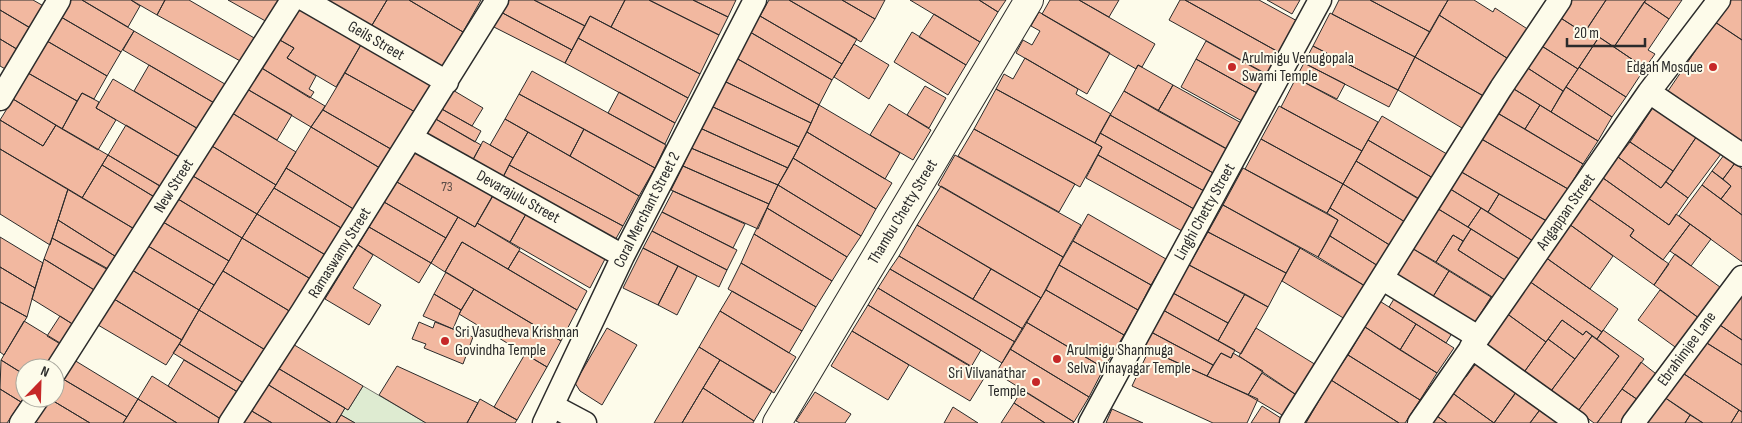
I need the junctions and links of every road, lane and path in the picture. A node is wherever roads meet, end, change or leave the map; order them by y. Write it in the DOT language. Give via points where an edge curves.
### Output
graph roads {
  1 [pos="59,0"];
  2 [pos="292,0"];
  3 [pos="306,0"];
  4 [pos="497,0"];
  5 [pos="755,0"];
  6 [pos="1029,0"];
  7 [pos="1320,0"];
  8 [pos="1560,0"];
  9 [pos="1716,1"];
  10 [pos="447,82"];
  11 [pos="1649,92"];
  12 [pos="0,99"];
  13 [pos="412,138"];
  14 [pos="1742,155"];
  15 [pos="624,256"];
  16 [pos="1742,277"];
  17 [pos="1383,279"];
  18 [pos="1474,342"];
  19 [pos="64,358"];
  20 [pos="31,408"];
  21 [pos="548,414"];
  22 [pos="21,423"];
  23 [pos="230,423"];
  24 [pos="585,423"];
  25 [pos="776,423"];
  26 [pos="1090,423"];
  27 [pos="1291,423"];
  28 [pos="1418,423"];
  29 [pos="1577,423"];
  30 [pos="1633,423"];
  1 -- 12 [label="street"];
  2 -- 19 [label="street, New Street"];
  3 -- 10 [label="street, Geils Street"];
  4 -- 10 [label="street, Ramaswamy Street"];
  5 -- 15 [label="street, Coral Merchant Street 2"];
  6 -- 25 [label="street, Thambu Chetty Street"];
  7 -- 26 [label="street, Linghi Chetty Street"];
  8 -- 17 [label="street" via="1501,88"];
  9 -- 11 [label="street, Angappan Street"];
  10 -- 13 [label="street, Ramaswamy Street"];
  11 -- 14 [label="street"];
  11 -- 18 [label="street, Angappan Street"];
  13 -- 15 [label="street, Devarajulu Street"];
  13 -- 23 [label="street, Ramaswamy Street"];
  15 -- 21 [label="street, Coral Merchant Street 2"];
  16 -- 30 [label="street, Ebrahimjee Lane"];
  17 -- 18 [label="street"];
  17 -- 27 [label="street"];
  18 -- 28 [label="street, Angappan Street"];
  18 -- 29 [label="street"];
  20 -- 22 [label="street"];
  21 -- 24 [label="street"];
}
